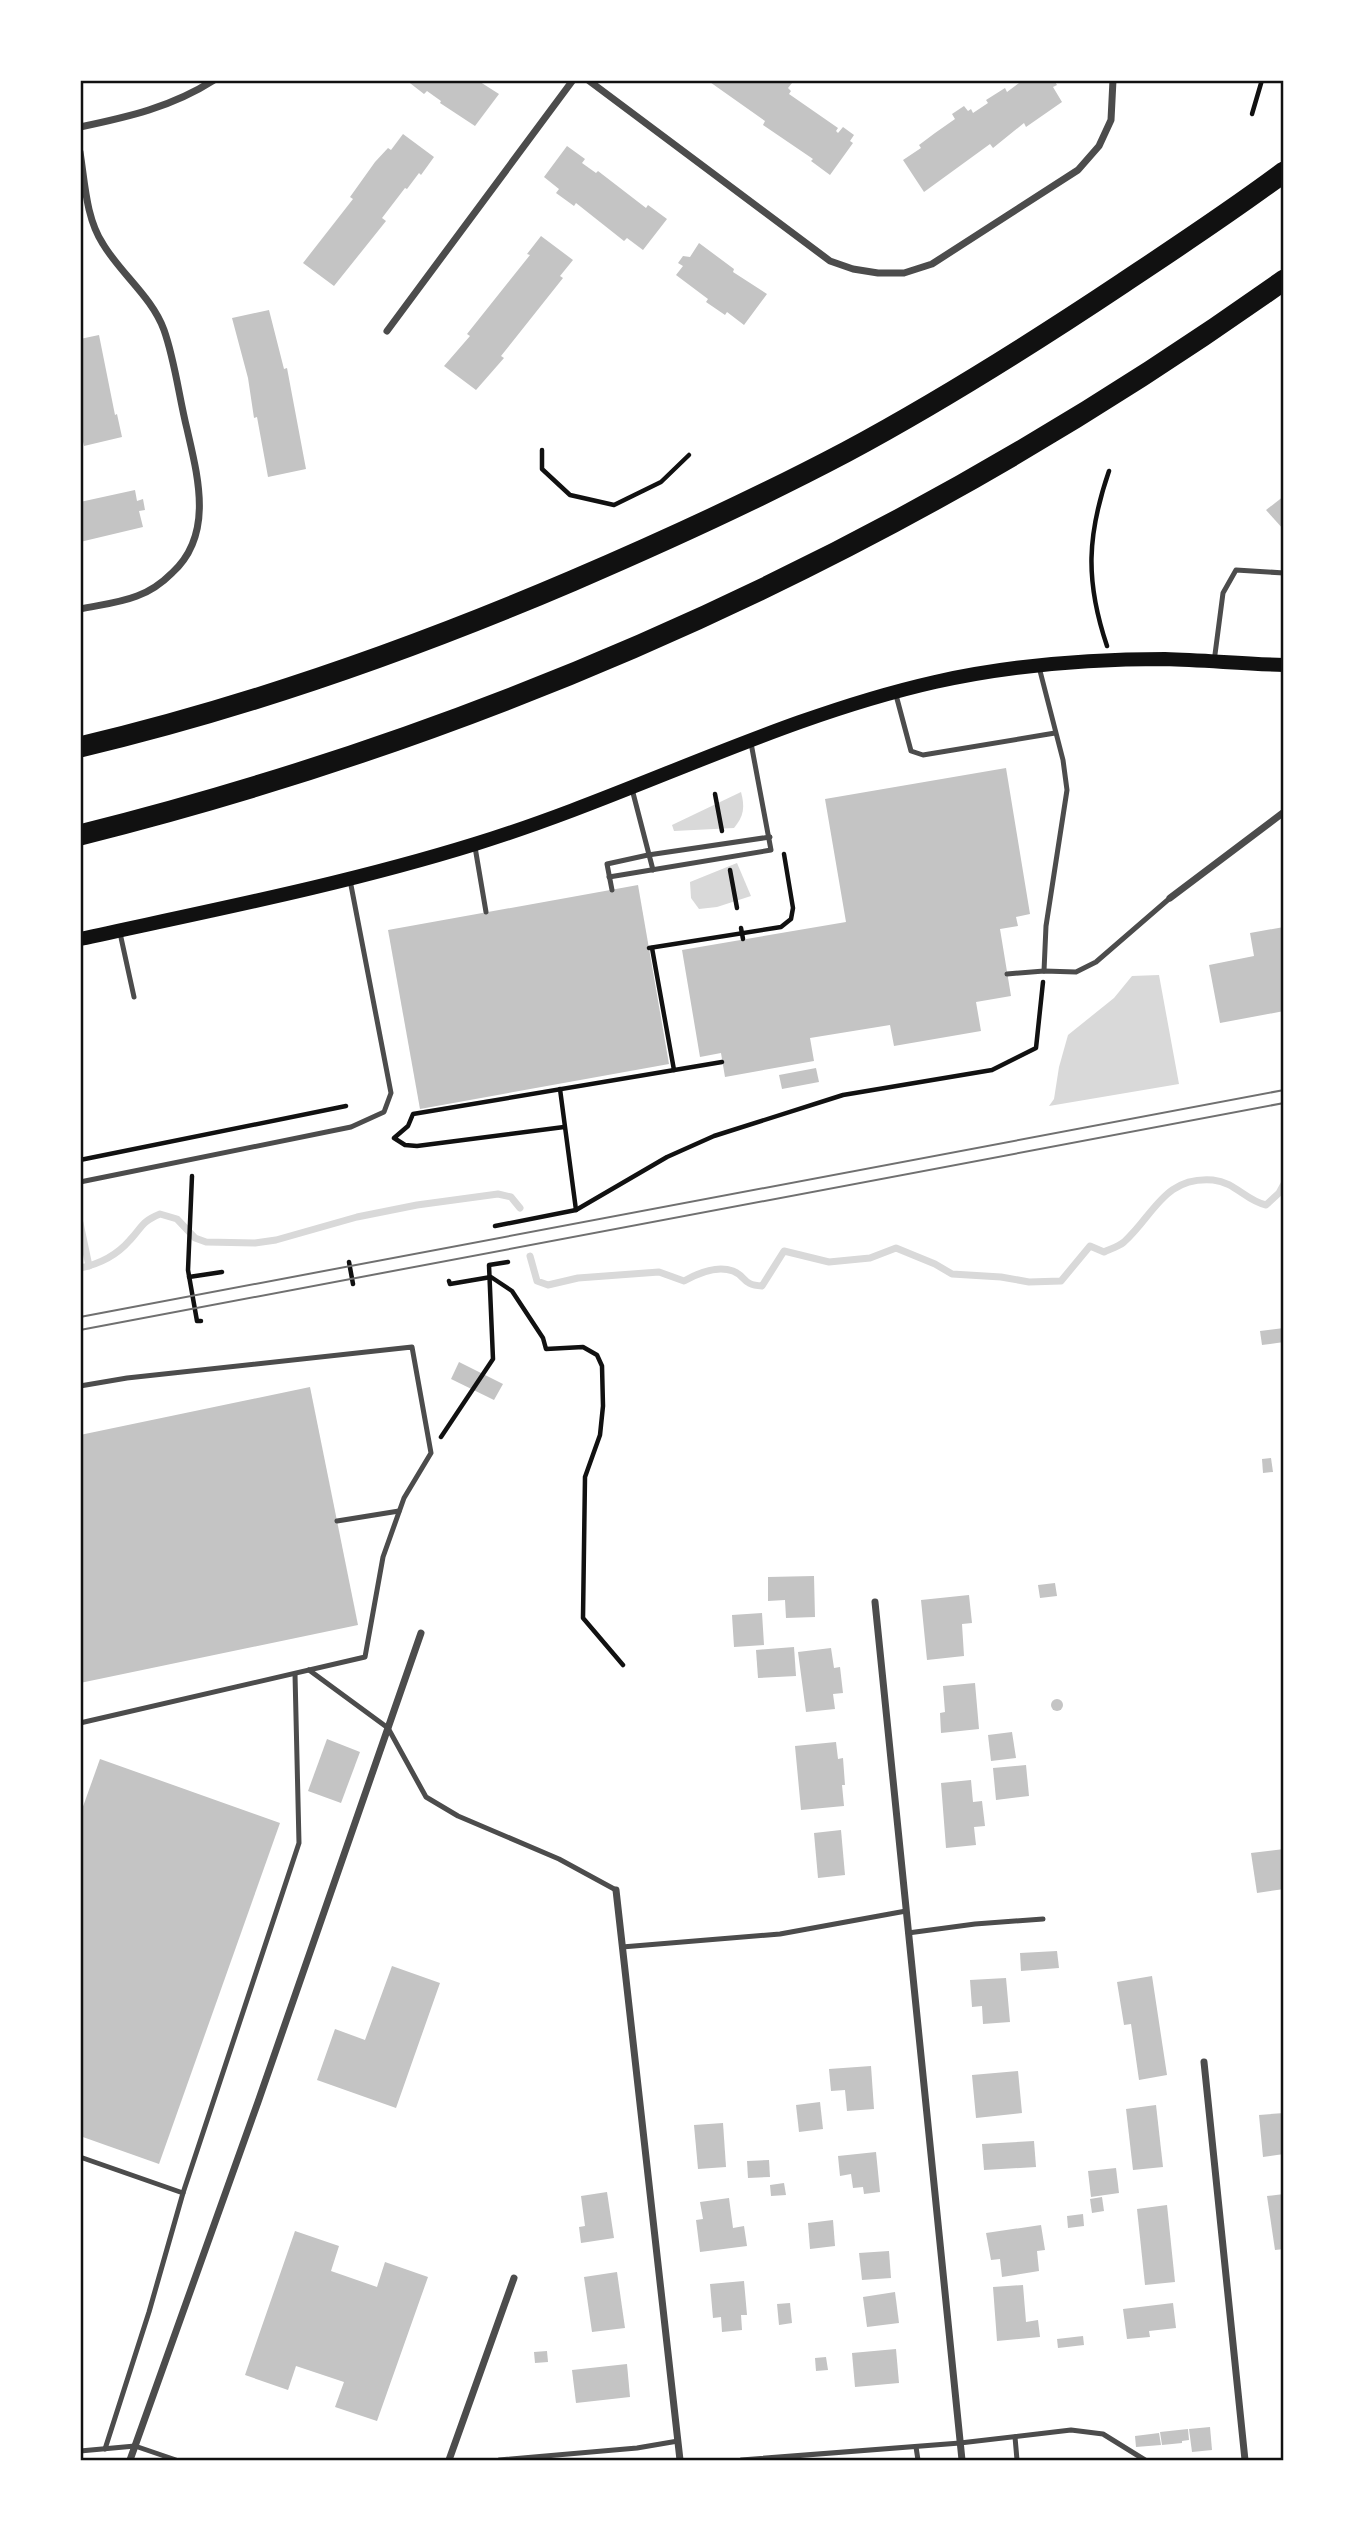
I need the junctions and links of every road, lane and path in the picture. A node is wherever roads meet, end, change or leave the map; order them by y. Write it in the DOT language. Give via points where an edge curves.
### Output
graph roads {
  1 [pos="214,80"];
  2 [pos="573,80"];
  3 [pos="588,80"];
  4 [pos="1113,80"];
  5 [pos="1262,80"];
  6 [pos="1252,114"];
  7 [pos="80,127"];
  8 [pos="80,152"];
  9 [pos="1283,172"];
  10 [pos="84,200"];
  11 [pos="1283,279"];
  12 [pos="387,331"];
  13 [pos="542,450"];
  14 [pos="689,455"];
  15 [pos="1109,471"];
  16 [pos="1283,573"];
  17 [pos="80,609"];
  18 [pos="1112,660"];
  19 [pos="1214,662"];
  20 [pos="1038,665"];
  21 [pos="1283,665"];
  22 [pos="895,692"];
  23 [pos="1055,733"];
  24 [pos="750,739"];
  25 [pos="80,747"];
  26 [pos="632,789"];
  27 [pos="715,794"];
  28 [pos="1283,813"];
  29 [pos="80,835"];
  30 [pos="770,837"];
  31 [pos="724,838"];
  32 [pos="475,844"];
  33 [pos="784,854"];
  34 [pos="649,855"];
  35 [pos="728,862"];
  36 [pos="653,870"];
  37 [pos="609,877"];
  38 [pos="350,880"];
  39 [pos="612,890"];
  40 [pos="1170,898"];
  41 [pos="737,908"];
  42 [pos="486,912"];
  43 [pos="120,930"];
  44 [pos="80,939"];
  45 [pos="1044,971"];
  46 [pos="1007,974"];
  47 [pos="134,997"];
  48 [pos="722,1062"];
  49 [pos="674,1070"];
  50 [pos="559,1089"];
  51 [pos="346,1106"];
  52 [pos="564,1127"];
  53 [pos="80,1160"];
  54 [pos="192,1176"];
  55 [pos="80,1182"];
  56 [pos="576,1210"];
  57 [pos="495,1226"];
  58 [pos="349,1262"];
  59 [pos="508,1262"];
  60 [pos="222,1272"];
  61 [pos="189,1277"];
  62 [pos="491,1277"];
  63 [pos="449,1281"];
  64 [pos="354,1284"];
  65 [pos="201,1321"];
  66 [pos="80,1386"];
  67 [pos="431,1453"];
  68 [pos="399,1511"];
  69 [pos="337,1521"];
  70 [pos="874,1602"];
  71 [pos="421,1633"];
  72 [pos="623,1665"];
  73 [pos="309,1670"];
  74 [pos="295,1674"];
  75 [pos="80,1723"];
  76 [pos="388,1728"];
  77 [pos="616,1890"];
  78 [pos="906,1911"];
  79 [pos="1043,1919"];
  80 [pos="908,1933"];
  81 [pos="622,1947"];
  82 [pos="1204,2062"];
  83 [pos="80,2157"];
  84 [pos="183,2193"];
  85 [pos="514,2278"];
  86 [pos="1015,2437"];
  87 [pos="678,2441"];
  88 [pos="960,2443"];
  89 [pos="135,2446"];
  90 [pos="916,2447"];
  91 [pos="105,2449"];
  92 [pos="80,2451"];
  93 [pos="130,2460"];
  94 [pos="176,2460"];
  95 [pos="449,2460"];
  96 [pos="499,2460"];
  97 [pos="680,2460"];
  98 [pos="741,2460"];
  99 [pos="918,2460"];
  100 [pos="962,2460"];
  101 [pos="1017,2460"];
  102 [pos="1145,2460"];
  103 [pos="1245,2460"];
  1 -- 7 [label="street" via="160,108"];
  2 -- 12 [label="street"];
  3 -- 4 [label="street" via="830,261 878,273 904,273 932,264 1078,170 1099,145 1111,120"];
  5 -- 6 [label="path"];
  8 -- 10 [label="street"];
  9 -- 25 [label="highway" via="1039,340 847,451 684,531 474,622 366,662 245,702"];
  10 -- 17 [label="street" via="102,243 153,309 164,331 200,502 191,550 158,587 137,597"];
  11 -- 29 [label="highway" via="1083,413 884,529 698,620 503,703 394,743 274,782"];
  13 -- 14 [label="path" via="542,469 570,495 614,505 661,482"];
  15 -- 18 [label="path" via="1096,508 1090,560 1096,612"];
  16 -- 19 [label="lane" via="1236,570 1223,593"];
  18 -- 19 [label="main road"];
  18 -- 20 [label="main road"];
  19 -- 21 [label="main road"];
  20 -- 22 [label="main road"];
  20 -- 23 [label="lane"];
  22 -- 23 [label="lane" via="911,751 923,755"];
  22 -- 24 [label="main road"];
  23 -- 45 [label="lane" via="1067,790 1046,926"];
  24 -- 26 [label="main road"];
  24 -- 30 [label="lane"];
  26 -- 32 [label="main road"];
  26 -- 34 [label="lane"];
  27 -- 31 [label="path"];
  28 -- 40 [label="street"];
  30 -- 34 [label="lane"];
  30 -- 36 [label="lane" via="771,850"];
  32 -- 38 [label="main road"];
  32 -- 42 [label="lane"];
  33 -- 49 [label="path" via="793,908 791,919 781,927 650,948"];
  34 -- 36 [label="lane"];
  34 -- 37 [label="lane" via="607,864"];
  35 -- 41 [label="path"];
  36 -- 37 [label="lane"];
  37 -- 39 [label="lane"];
  38 -- 43 [label="main road"];
  38 -- 55 [label="lane" via="391,1093 384,1112 351,1127"];
  40 -- 45 [label="lane" via="1096,962 1076,972"];
  43 -- 44 [label="main road"];
  43 -- 47 [label="lane"];
  45 -- 46 [label="lane"];
  45 -- 56 [label="path" via="1036,1048 992,1070 843,1095 713,1136"];
  48 -- 49 [label="path"];
  49 -- 50 [label="path"];
  50 -- 52 [label="path"];
  50 -- 52 [label="path" via="413,1114 408,1126 394,1138 417,1146"];
  51 -- 53 [label="path"];
  52 -- 56 [label="path"];
  54 -- 61 [label="path"];
  56 -- 57 [label="path"];
  58 -- 64 [label="path"];
  59 -- 62 [label="path" via="489,1265"];
  60 -- 61 [label="path"];
  61 -- 65 [label="path" via="197,1321"];
  62 -- 63 [label="path"];
  62 -- 67 [label="path" via="493,1359"];
  62 -- 72 [label="path" via="512,1291 546,1349 583,1347 597,1355 602,1366 600,1435 585,1477 583,1618"];
  66 -- 67 [label="lane" via="412,1347"];
  67 -- 68 [label="lane"];
  68 -- 69 [label="lane"];
  68 -- 73 [label="lane" via="383,1557 365,1657"];
  70 -- 78 [label="street"];
  71 -- 76 [label="street"];
  73 -- 74 [label="lane"];
  73 -- 76 [label="lane"];
  74 -- 75 [label="lane"];
  74 -- 84 [label="lane" via="299,1843"];
  76 -- 77 [label="lane" via="426,1797"];
  76 -- 89 [label="street"];
  77 -- 81 [label="street"];
  78 -- 80 [label="street"];
  78 -- 81 [label="lane" via="779,1934"];
  79 -- 80 [label="lane"];
  80 -- 88 [label="street"];
  81 -- 87 [label="street"];
  82 -- 103 [label="street"];
  83 -- 84 [label="lane"];
  84 -- 91 [label="lane"];
  85 -- 95 [label="street"];
  86 -- 88 [label="lane"];
  86 -- 101 [label="lane"];
  86 -- 102 [label="lane" via="1071,2430 1103,2434"];
  87 -- 96 [label="lane"];
  87 -- 97 [label="street"];
  88 -- 90 [label="lane"];
  88 -- 100 [label="street"];
  89 -- 91 [label="lane"];
  89 -- 93 [label="street"];
  89 -- 94 [label="lane"];
  90 -- 98 [label="lane"];
  90 -- 99 [label="lane"];
  91 -- 92 [label="lane"];
}
